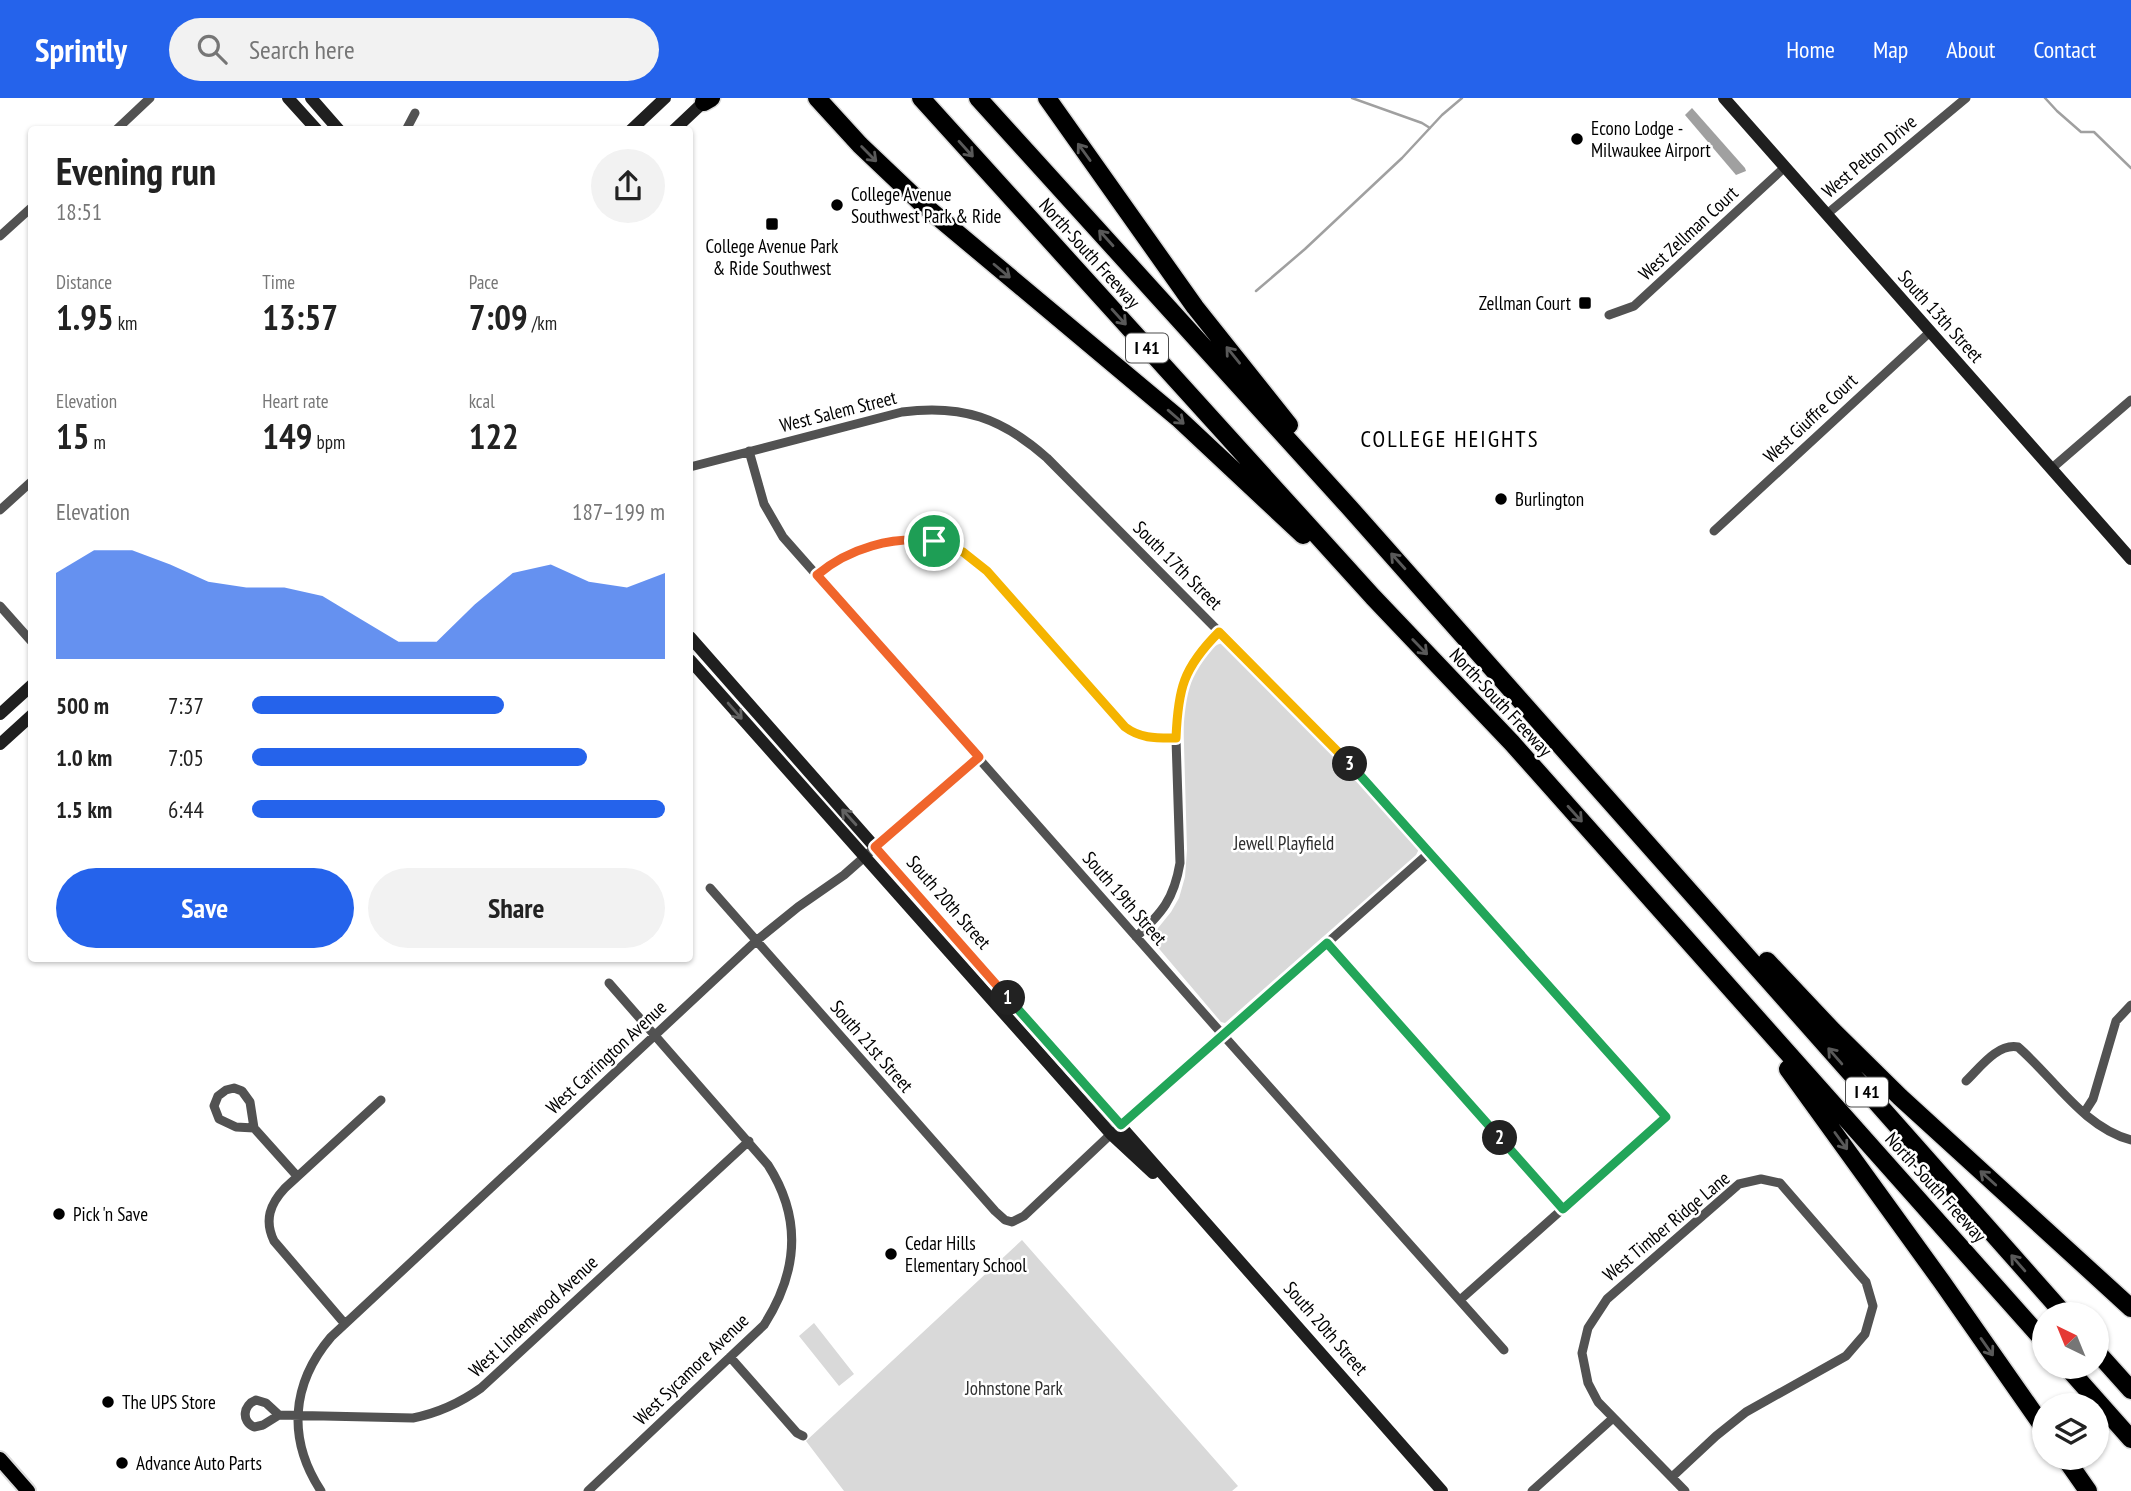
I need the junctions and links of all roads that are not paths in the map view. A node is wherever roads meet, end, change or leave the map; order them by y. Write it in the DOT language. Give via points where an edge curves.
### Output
graph roads {
  1 [pos="150,98"];
  2 [pos="288,98"];
  3 [pos="311,98"];
  4 [pos="665,98"];
  5 [pos="920,98"];
  6 [pos="978,98"];
  7 [pos="1046,98"];
  8 [pos="1724,98"];
  9 [pos="1966,98"];
  10 [pos="708,99"];
  11 [pos="818,100"];
  12 [pos="415,113"];
  13 [pos="120,126"];
  14 [pos="313,126"];
  15 [pos="336,126"];
  16 [pos="408,126"];
  17 [pos="635,126"];
  18 [pos="678,126"];
  19 [pos="1785,167"];
  20 [pos="28,211"];
  21 [pos="1827,215"];
  22 [pos="0,236"];
  23 [pos="1609,315"];
  24 [pos="1930,332"];
  25 [pos="2131,400"];
  26 [pos="995,422"];
  27 [pos="749,451"];
  28 [pos="693,466"];
  29 [pos="2051,469"];
  30 [pos="28,485"];
  31 [pos="1349,507"];
  32 [pos="0,510"];
  33 [pos="1714,530"];
  34 [pos="2131,558"];
  35 [pos="817,575"];
  36 [pos="1373,597"];
  37 [pos="0,606"];
  38 [pos="1219,632"];
  39 [pos="28,638"];
  40 [pos="693,640"];
  41 [pos="693,663"];
  42 [pos="28,689"];
  43 [pos="0,714"];
  44 [pos="28,719"];
  45 [pos="1176,738"];
  46 [pos="0,744"];
  47 [pos="979,757"];
  48 [pos="875,847"];
  49 [pos="1430,852"];
  50 [pos="865,856"];
  51 [pos="1670,869"];
  52 [pos="710,888"];
  53 [pos="1136,937"];
  54 [pos="756,941"];
  55 [pos="1327,943"];
  56 [pos="1713,968"];
  57 [pos="609,983"];
  58 [pos="2131,1005"];
  59 [pos="1222,1034"];
  60 [pos="656,1035"];
  61 [pos="1966,1081"];
  62 [pos="381,1100"];
  63 [pos="2084,1113"];
  64 [pos="254,1128"];
  65 [pos="1116,1130"];
  66 [pos="749,1140"];
  67 [pos="2131,1140"];
  68 [pos="298,1176"];
  69 [pos="1563,1209"];
  70 [pos="1460,1300"];
  71 [pos="2053,1302"];
  72 [pos="2131,1308"];
  73 [pos="345,1324"];
  74 [pos="2032,1327"];
  75 [pos="1504,1350"];
  76 [pos="730,1357"];
  77 [pos="2109,1365"];
  78 [pos="2078,1379"];
  79 [pos="2131,1390"];
  80 [pos="2032,1411"];
  81 [pos="297,1414"];
  82 [pos="279,1415"];
  83 [pos="1612,1419"];
  84 [pos="803,1436"];
  85 [pos="2131,1439"];
  86 [pos="0,1459"];
  87 [pos="2073,1470"];
  88 [pos="1672,1477"];
  89 [pos="29,1491"];
  90 [pos="321,1491"];
  91 [pos="588,1491"];
  92 [pos="1443,1491"];
  93 [pos="1532,1491"];
  94 [pos="1685,1491"];
  95 [pos="2088,1491"];
  1 -- 13 [label="street"];
  2 -- 14 [label="street"];
  3 -- 15 [label="street"];
  4 -- 17 [label="street"];
  5 -- 36 [label="highway, North-South Freeway / I 41, one-way"];
  31 -- 6 [label="highway, North-South Freeway / I 41, one-way"];
  31 -- 7 [label="highway, one-way" via="1195,307"];
  8 -- 19 [label="street, South 13th Street"];
  9 -- 21 [label="street, West Pelton Drive"];
  10 -- 18 [label="street"];
  11 -- 36 [label="highway, one-way" via="920,202 1178,418"];
  12 -- 16 [label="street"];
  19 -- 21 [label="street, South 13th Street"];
  19 -- 23 [label="street, West Zellman Court" via="1634,306"];
  20 -- 22 [label="street"];
  21 -- 24 [label="street, South 13th Street"];
  24 -- 29 [label="street, South 13th Street"];
  24 -- 33 [label="street, West Giuffre Court"];
  25 -- 29 [label="street"];
  26 -- 27 [label="street, West Salem Street" via="955,410 922,409"];
  26 -- 38 [label="street, South 17th Street" via="1047,458"];
  27 -- 28 [label="street, West Salem Street"];
  27 -- 35 [label="street, South 19th Street" via="770,516"];
  29 -- 34 [label="street, South 13th Street"];
  30 -- 32 [label="street"];
  51 -- 31 [label="highway, North-South Freeway / I 41, one-way"];
  35 -- 45 [label="street" via="849,553 889,543 920,540 950,547 987,571 1125,727 1147,738"];
  35 -- 47 [label="street, South 19th Street"];
  36 -- 56 [label="highway, North-South Freeway / I 41, one-way" via="1512,743"];
  37 -- 39 [label="street"];
  38 -- 45 [label="street" via="1185,675"];
  38 -- 49 [label="street, South 17th Street"];
  48 -- 40 [label="street, South 20th Street, one-way"];
  41 -- 50 [label="street, South 20th Street, one-way"];
  42 -- 43 [label="street"];
  44 -- 46 [label="street"];
  45 -- 53 [label="street" via="1177,882 1164,909"];
  47 -- 48 [label="street, West Carrington Avenue"];
  47 -- 53 [label="street, South 19th Street"];
  48 -- 50 [label="street, West Carrington Avenue"];
  48 -- 65 [label="street, South 20th Street"];
  49 -- 55 [label="street"];
  49 -- 69 [label="street, South 17th Street" via="1666,1117"];
  50 -- 54 [label="street, West Carrington Avenue"];
  50 -- 65 [label="street, South 20th Street"];
  71 -- 51 [label="highway, North-South Freeway / I 41, one-way"];
  72 -- 51 [label="highway, one-way" via="1900,1097 1718,910"];
  52 -- 54 [label="street, South 21st Street"];
  53 -- 59 [label="street, South 19th Street"];
  54 -- 60 [label="street, West Carrington Avenue"];
  54 -- 65 [label="street, South 21st Street" via="1005,1220 1024,1216"];
  55 -- 59 [label="street"];
  55 -- 69 [label="street"];
  56 -- 74 [label="highway, North-South Freeway / I 41"];
  56 -- 80 [label="highway, one-way"];
  57 -- 60 [label="street, West Sycamore Avenue"];
  58 -- 63 [label="street" via="2116,1021 2093,1099"];
  59 -- 65 [label="street"];
  59 -- 70 [label="street, South 19th Street"];
  60 -- 66 [label="street, West Sycamore Avenue"];
  60 -- 73 [label="street, West Carrington Avenue"];
  61 -- 63 [label="street" via="1997,1052 2018,1047"];
  62 -- 68 [label="street"];
  63 -- 67 [label="street" via="2108,1132"];
  64 -- 64 [label="street" via="250,1102 242,1091 229,1089 218,1096 214,1106 219,1119 236,1127"];
  64 -- 68 [label="street"];
  65 -- 92 [label="street, South 20th Street" via="1196,1210"];
  66 -- 76 [label="street, West Sycamore Avenue" via="785,1196 791,1218 791,1250 777,1305 764,1325"];
  66 -- 81 [label="street, West Lindenwood Avenue" via="466,1400 413,1418"];
  68 -- 73 [label="street" via="272,1204 270,1232 280,1250"];
  69 -- 70 [label="street"];
  70 -- 75 [label="street, South 19th Street"];
  73 -- 81 [label="street, West Carrington Avenue" via="318,1352"];
  76 -- 84 [label="street"];
  76 -- 91 [label="street, West Sycamore Avenue"];
  77 -- 79 [label="highway"];
  78 -- 85 [label="highway"];
  81 -- 82 [label="street, West Lindenwood Avenue"];
  81 -- 90 [label="street" via="302,1455"];
  83 -- 88 [label="street, West Timber Ridge Lane"];
  83 -- 88 [label="street, West Timber Ridge Lane" via="1588,1382 1582,1353 1588,1328 1606,1299 1739,1184 1760,1179 1780,1183 1866,1282 1873,1306 1865,1335 1846,1356 1746,1412"];
  83 -- 93 [label="street"];
  86 -- 89 [label="main road"];
  87 -- 95 [label="highway"];
  88 -- 94 [label="street, West Timber Ridge Lane"];
}
